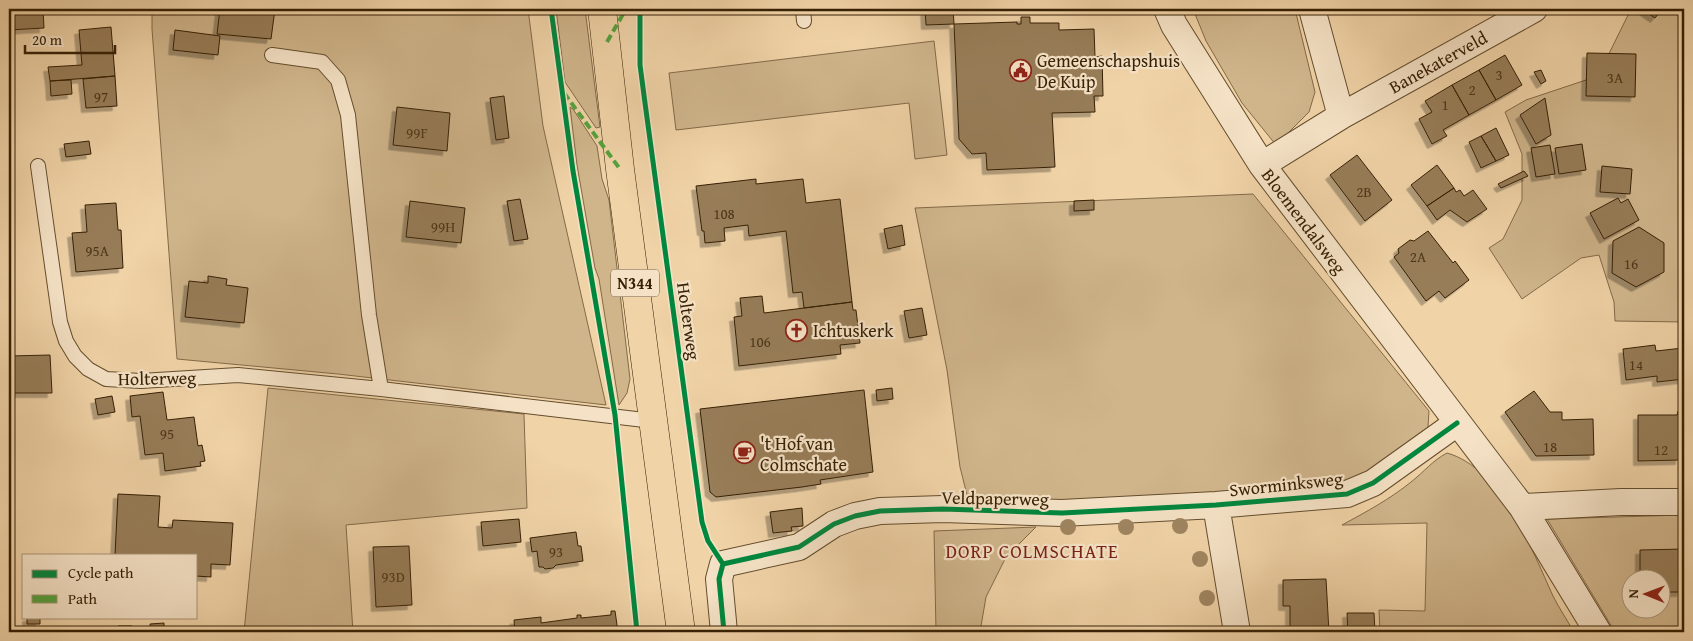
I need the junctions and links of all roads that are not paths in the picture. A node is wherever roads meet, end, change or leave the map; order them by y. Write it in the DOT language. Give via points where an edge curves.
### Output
graph roads {
  1 [pos="602,9"];
  2 [pos="1167,9"];
  3 [pos="1312,9"];
  4 [pos="1534,9"];
  5 [pos="272,54"];
  6 [pos="1342,116"];
  7 [pos="1262,165"];
  8 [pos="38,166"];
  9 [pos="381,389"];
  10 [pos="653,421"];
  11 [pos="1457,423"];
  12 [pos="1684,502"];
  13 [pos="1216,505"];
  14 [pos="1522,507"];
  15 [pos="681,632"];
  16 [pos="724,632"];
  17 [pos="1238,632"];
  18 [pos="1598,632"];
  1 -- 10 [label="main road, N344"];
  2 -- 7 [label="street, Bloemendalsweg"];
  3 -- 6 [label="street"];
  4 -- 6 [label="street, Banekaterveld"];
  5 -- 9 [label="lane" via="322,62 338,80 348,115 369,315"];
  6 -- 7 [label="street, Banekaterveld"];
  7 -- 11 [label="street, Bloemendalsweg"];
  8 -- 9 [label="lane, Holterweg" via="60,322 66,341 88,369 106,378 141,381 238,375"];
  9 -- 10 [label="lane, Holterweg"];
  10 -- 15 [label="main road, N344"];
  11 -- 13 [label="street, Sworminksweg" via="1373,483 1347,494"];
  11 -- 14 [label="street"];
  12 -- 14 [label="street"];
  13 -- 16 [label="street, Veldpaperweg" via="1062,513 943,509 880,511 855,516 834,524 799,546 723,564 719,579"];
  13 -- 17 [label="street"];
  14 -- 18 [label="street"];
}
